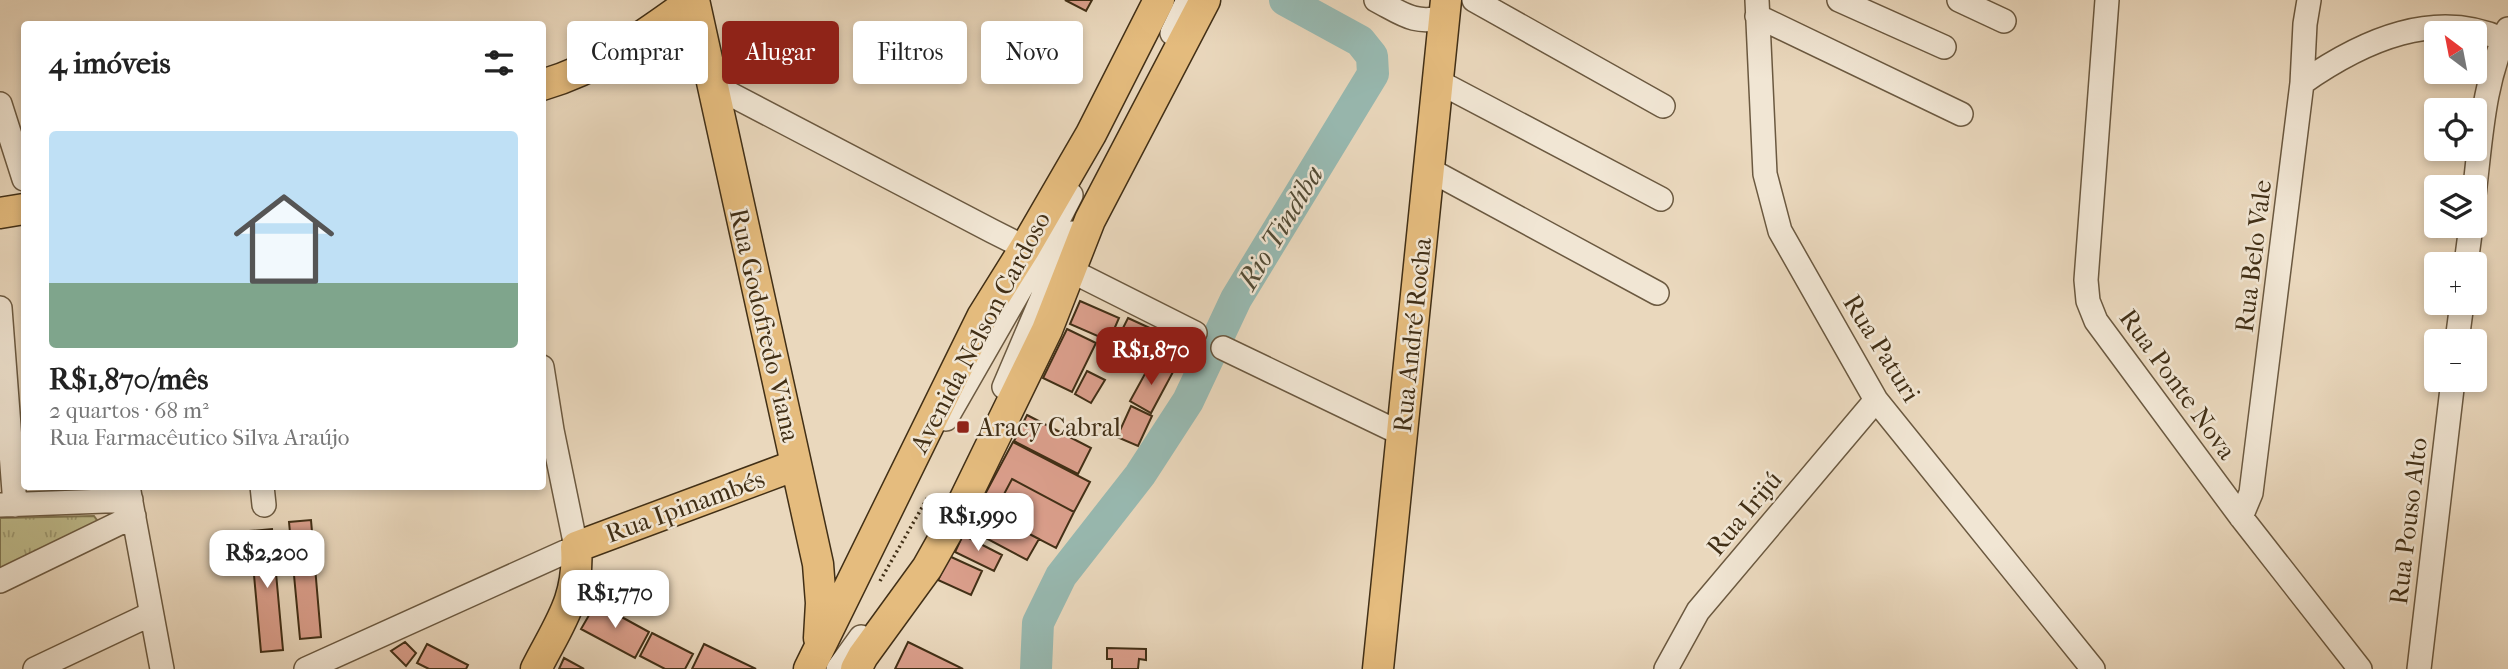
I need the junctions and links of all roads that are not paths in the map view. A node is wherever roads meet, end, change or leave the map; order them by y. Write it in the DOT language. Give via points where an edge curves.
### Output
graph roads {
  1 [pos="693,0"];
  2 [pos="1159,0"];
  3 [pos="1173,0"];
  4 [pos="1188,0"];
  5 [pos="1205,0"];
  6 [pos="1376,0"];
  7 [pos="1474,0"];
  8 [pos="1839,0"];
  9 [pos="1959,0"];
  10 [pos="2107,0"];
  11 [pos="2309,0"];
  12 [pos="1445,8"];
  13 [pos="1758,8"];
  14 [pos="2004,21"];
  15 [pos="2506,37"];
  16 [pos="1944,47"];
  17 [pos="1439,82"];
  18 [pos="2302,83"];
  19 [pos="546,84"];
  20 [pos="711,84"];
  21 [pos="0,104"];
  22 [pos="1663,106"];
  23 [pos="1961,114"];
  24 [pos="21,170"];
  25 [pos="1430,170"];
  26 [pos="2476,175"];
  27 [pos="1661,200"];
  28 [pos="21,210"];
  29 [pos="0,213"];
  30 [pos="1048,259"];
  31 [pos="1657,293"];
  32 [pos="0,308"];
  33 [pos="1195,333"];
  34 [pos="1223,348"];
  35 [pos="2452,392"];
  36 [pos="546,393"];
  37 [pos="1876,400"];
  38 [pos="1402,434"];
  39 [pos="796,465"];
  40 [pos="131,501"];
  41 [pos="8,505"];
  42 [pos="2241,517"];
  43 [pos="576,547"];
  44 [pos="0,581"];
  45 [pos="151,614"];
  46 [pos="821,665"];
  47 [pos="35,669"];
  48 [pos="162,669"];
  49 [pos="306,669"];
  50 [pos="536,669"];
  51 [pos="856,669"];
  52 [pos="1378,669"];
  53 [pos="1666,669"];
  54 [pos="2093,669"];
  55 [pos="2360,669"];
  56 [pos="2419,669"];
  1 -- 19 [label="main road" via="604,61"];
  1 -- 20 [label="main road, Rua Godofredo Viana"];
  2 -- 30 [label="main road, Avenida Nelson Cardoso" via="1091,134"];
  3 -- 30 [label="street"];
  4 -- 30 [label="street"];
  5 -- 30 [label="main road, Avenida Nelson Cardoso" via="1090,220"];
  6 -- 12 [label="street" via="1428,22"];
  7 -- 22 [label="street"];
  8 -- 16 [label="street"];
  9 -- 14 [label="street"];
  10 -- 42 [label="street, Rua Ponte Nova" via="2085,280 2088,301 2096,321"];
  11 -- 18 [label="street, Rua Belo Vale"];
  12 -- 17 [label="main road, Rua André Rocha"];
  13 -- 23 [label="street"];
  13 -- 37 [label="street, Rua Paturi" via="1765,174 1780,231"];
  15 -- 18 [label="street" via="2432,26 2396,33"];
  15 -- 26 [label="street" via="2493,62 2487,90"];
  17 -- 25 [label="main road, Rua André Rocha"];
  17 -- 27 [label="street"];
  18 -- 42 [label="street, Rua Belo Vale" via="2251,494"];
  20 -- 30 [label="street"];
  20 -- 39 [label="main road, Rua Godofredo Viana"];
  21 -- 24 [label="street"];
  25 -- 31 [label="street"];
  25 -- 38 [label="main road, Rua André Rocha"];
  28 -- 29 [label="main road"];
  30 -- 33 [label="street"];
  30 -- 46 [label="main road, Avenida Nelson Cardoso" via="982,317"];
  30 -- 46 [label="street" via="983,436 943,516 881,609"];
  30 -- 51 [label="main road, Avenida Nelson Cardoso" via="1040,347 927,568"];
  32 -- 41 [label="street"];
  34 -- 38 [label="street"];
  35 -- 56 [label="street, Rua Pouso Alto"];
  36 -- 43 [label="street"];
  37 -- 53 [label="street, Rua Irijú" via="1698,611"];
  37 -- 54 [label="street, Rua Paturi"];
  38 -- 52 [label="main road, Rua André Rocha"];
  39 -- 43 [label="main road, Rua Ipinambés"];
  39 -- 46 [label="main road, Rua Godofredo Viana" via="820,577"];
  40 -- 41 [label="street"];
  40 -- 44 [label="street"];
  40 -- 45 [label="street"];
  42 -- 55 [label="street, Rua Ponte Nova"];
  43 -- 49 [label="street, Rua Ipinambés"];
  43 -- 50 [label="main road" via="573,597"];
  45 -- 47 [label="street"];
  45 -- 48 [label="street"];
}
